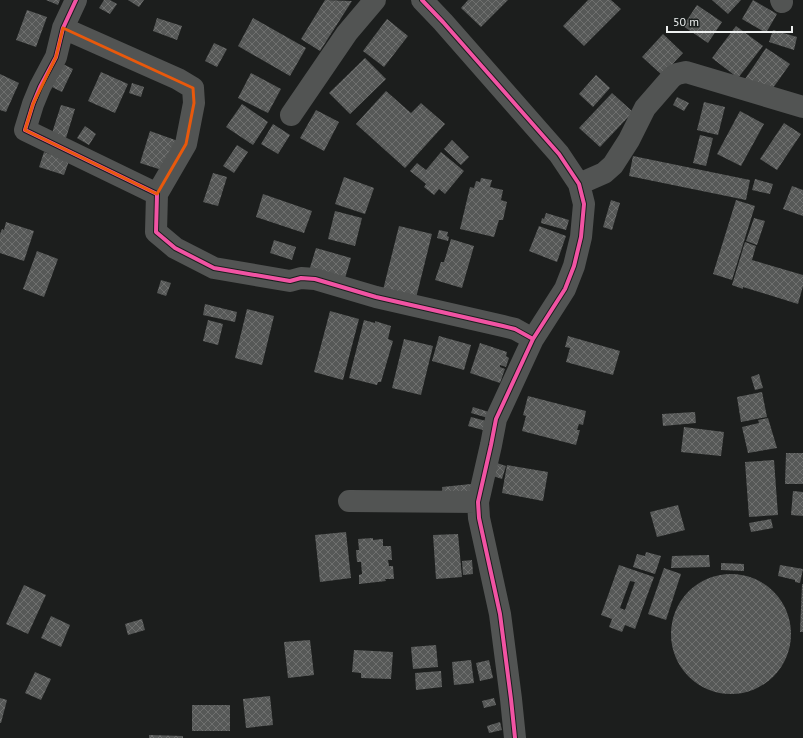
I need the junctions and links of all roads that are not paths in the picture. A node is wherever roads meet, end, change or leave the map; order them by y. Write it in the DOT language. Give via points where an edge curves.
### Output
graph roads {
  1 [pos="76,0"];
  2 [pos="375,0"];
  3 [pos="422,0"];
  4 [pos="63,28"];
  5 [pos="803,107"];
  6 [pos="291,115"];
  7 [pos="579,184"];
  8 [pos="157,194"];
  9 [pos="533,339"];
  10 [pos="349,501"];
  11 [pos="478,502"];
  12 [pos="515,738"];
  1 -- 4 [label="street"];
  2 -- 6 [label="street" via="347,33"];
  3 -- 7 [label="street" via="558,154"];
  4 -- 8 [label="street" via="56,57 40,87 25,130"];
  4 -- 8 [label="street" via="193,88 194,103 186,144"];
  5 -- 7 [label="street" via="686,72 677,74 645,108 630,140 613,164 604,172"];
  7 -- 9 [label="street" via="584,204 582,237 574,266 565,289"];
  8 -- 9 [label="street" via="156,232 175,248 214,268 290,281 301,278 315,279 376,297 515,329"];
  9 -- 11 [label="street" via="496,418"];
  10 -- 11 [label="street"];
  11 -- 12 [label="street" via="479,518 500,614"];
}
